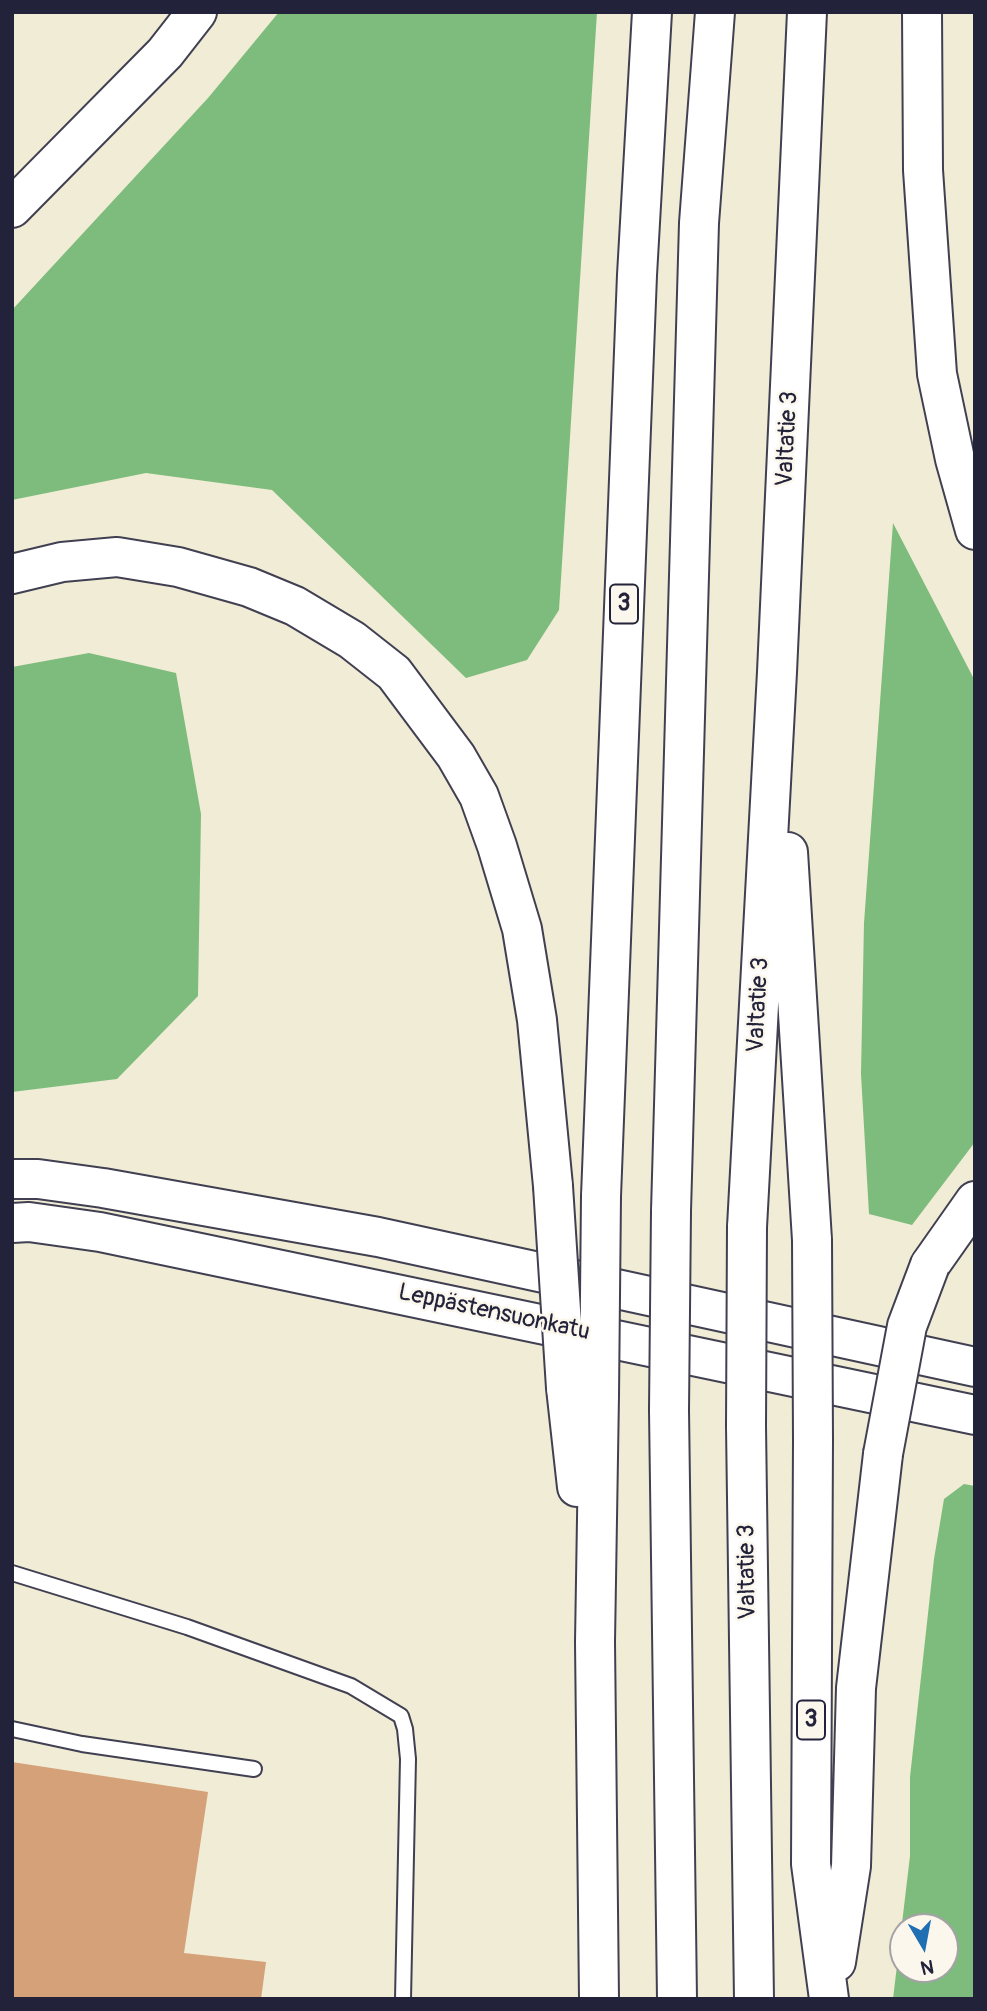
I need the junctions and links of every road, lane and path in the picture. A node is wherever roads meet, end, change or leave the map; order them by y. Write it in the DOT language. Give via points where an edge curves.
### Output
graph roads {
  1 [pos="197,12"];
  2 [pos="652,12"];
  3 [pos="715,12"];
  4 [pos="807,12"];
  5 [pos="922,12"];
  6 [pos="12,208"];
  7 [pos="975,530"];
  8 [pos="12,574"];
  9 [pos="777,672"];
  10 [pos="12,1179"];
  11 [pos="975,1200"];
  12 [pos="12,1223"];
  13 [pos="975,1367"];
  14 [pos="582,1391"];
  15 [pos="975,1415"];
  16 [pos="12,1573"];
  17 [pos="12,1729"];
  18 [pos="254,1769"];
  19 [pos="403,1999"];
  20 [pos="598,1999"];
  21 [pos="677,1999"];
  22 [pos="754,1999"];
  23 [pos="830,1999"];
  1 -- 6 [label="main road" via="164,53"];
  2 -- 14 [label="main road, 3, bridge" via="637,275 601,1196"];
  3 -- 21 [label="main road, bridge" via="699,223 671,1211 669,1410"];
  4 -- 9 [label="main road, Valtatie 3 / 3"];
  5 -- 7 [label="main road" via="923,170 936,374"];
  8 -- 14 [label="main road, bridge" via="62,562 117,557 178,567 249,587 295,606 352,640 394,673 456,756 479,796 524,942"];
  9 -- 22 [label="main road, Valtatie 3, bridge" via="747,1227"];
  9 -- 23 [label="main road, 3, bridge" via="812,1240 811,1864"];
  10 -- 13 [label="main road, Leppästensuonkatu" via="103,1188 378,1237"];
  11 -- 23 [label="main road, bridge" via="930,1265 907,1326 883,1454 856,1688 851,1866"];
  12 -- 15 [label="main road, Leppästensuonkatu" via="113,1235"];
  14 -- 20 [label="main road, 3" via="595,1642"];
  16 -- 19 [label="lane" via="187,1627 351,1686 401,1716 408,1759"];
  17 -- 18 [label="lane"];
}
